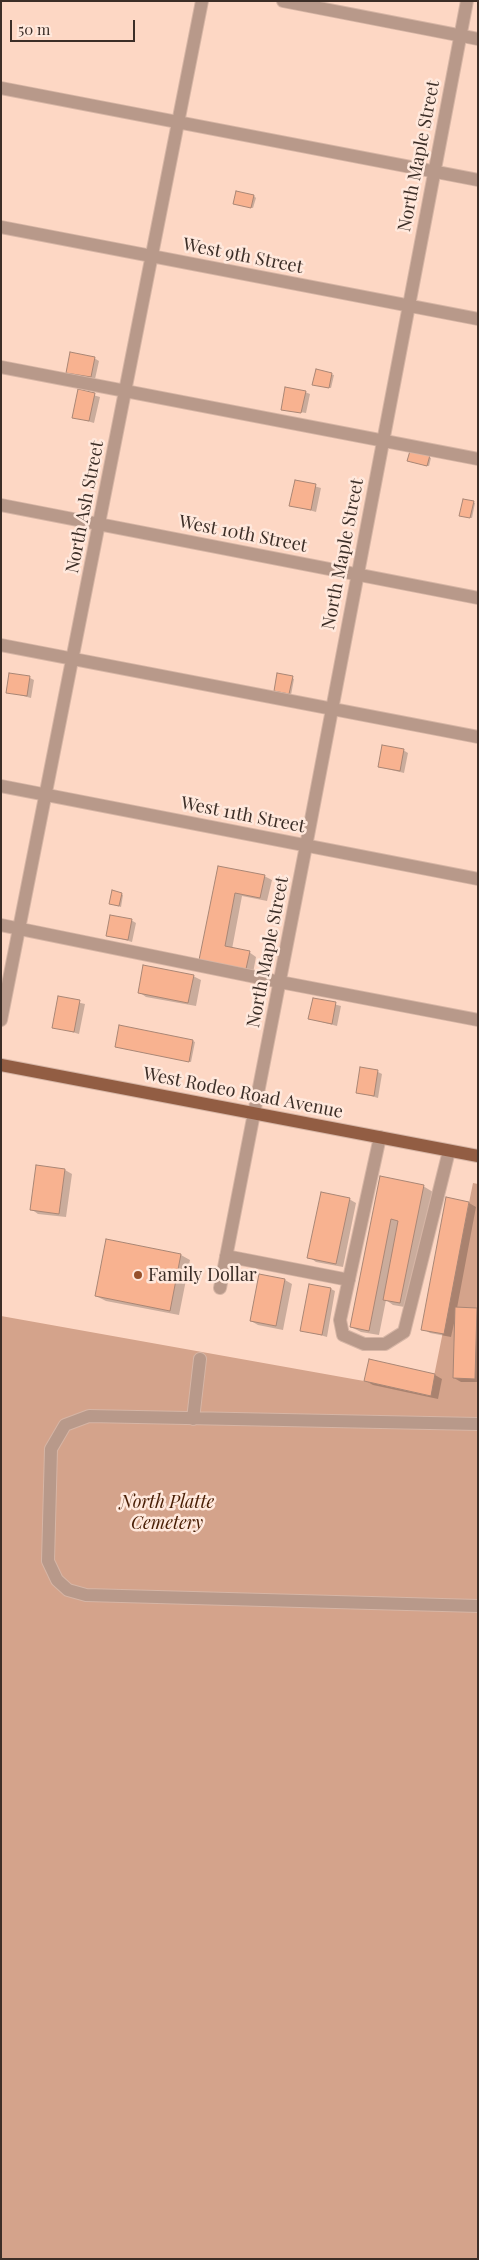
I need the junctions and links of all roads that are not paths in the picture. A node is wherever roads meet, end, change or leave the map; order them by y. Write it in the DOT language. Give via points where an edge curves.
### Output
graph roads {
  1 [pos="202,1"];
  2 [pos="283,1"];
  3 [pos="467,1"];
  4 [pos="461,36"];
  5 [pos="478,39"];
  6 [pos="1,88"];
  7 [pos="179,122"];
  8 [pos="434,172"];
  9 [pos="478,180"];
  10 [pos="1,227"];
  11 [pos="153,256"];
  12 [pos="408,306"];
  13 [pos="478,319"];
  14 [pos="1,367"];
  15 [pos="126,391"];
  16 [pos="382,441"];
  17 [pos="478,459"];
  18 [pos="1,505"];
  19 [pos="100,524"];
  20 [pos="357,574"];
  21 [pos="478,598"];
  22 [pos="1,645"];
  23 [pos="73,658"];
  24 [pos="332,708"];
  25 [pos="478,737"];
  26 [pos="1,786"];
  27 [pos="46,795"];
  28 [pos="306,846"];
  29 [pos="478,879"];
  30 [pos="1,925"];
  31 [pos="20,928"];
  32 [pos="280,982"];
  33 [pos="1,1020"];
  34 [pos="478,1020"];
  35 [pos="1,1065"];
  36 [pos="255,1113"];
  37 [pos="380,1138"];
  38 [pos="449,1151"];
  39 [pos="478,1156"];
  40 [pos="226,1256"];
  41 [pos="348,1280"];
  42 [pos="220,1288"];
  43 [pos="200,1359"];
  44 [pos="193,1420"];
  45 [pos="478,1424"];
  46 [pos="478,1606"];
  1 -- 7 [label="street, North Ash Street"];
  2 -- 4 [label="street"];
  3 -- 4 [label="street, North Maple Street"];
  4 -- 5 [label="street"];
  4 -- 8 [label="street, North Maple Street"];
  6 -- 7 [label="street"];
  7 -- 8 [label="street"];
  7 -- 11 [label="street, North Ash Street"];
  8 -- 9 [label="street"];
  8 -- 12 [label="street, North Maple Street"];
  10 -- 11 [label="street, West 9th Street"];
  11 -- 12 [label="street, West 9th Street"];
  11 -- 15 [label="street, North Ash Street"];
  12 -- 13 [label="street, West 9th Street"];
  12 -- 16 [label="street, North Maple Street"];
  14 -- 15 [label="street"];
  15 -- 16 [label="street"];
  15 -- 19 [label="street, North Ash Street"];
  16 -- 17 [label="street"];
  16 -- 20 [label="street, North Maple Street"];
  18 -- 19 [label="street, West 10th Street"];
  19 -- 20 [label="street, West 10th Street"];
  19 -- 23 [label="street, North Ash Street"];
  20 -- 21 [label="street, West 10th Street"];
  20 -- 24 [label="street, North Maple Street"];
  22 -- 23 [label="street"];
  23 -- 24 [label="street"];
  23 -- 27 [label="street, North Ash Street"];
  24 -- 25 [label="street"];
  24 -- 28 [label="street, North Maple Street"];
  26 -- 27 [label="street, West 11th Street"];
  27 -- 28 [label="street, West 11th Street"];
  27 -- 31 [label="street, North Ash Street"];
  28 -- 29 [label="street, West 11th Street"];
  28 -- 32 [label="street, North Maple Street"];
  30 -- 31 [label="street"];
  31 -- 32 [label="street"];
  31 -- 33 [label="street, North Ash Street"];
  32 -- 34 [label="street"];
  32 -- 36 [label="street, North Maple Street"];
  35 -- 36 [label="main road, West Rodeo Road Avenue"];
  36 -- 37 [label="main road, West Rodeo Road Avenue"];
  36 -- 40 [label="street, North Maple Street"];
  37 -- 38 [label="main road, West Rodeo Road Avenue"];
  37 -- 41 [label="street"];
  38 -- 39 [label="main road, West Rodeo Road Avenue"];
  38 -- 41 [label="street" via="404,1332 385,1344 364,1344 342,1334 340,1320"];
  40 -- 41 [label="street"];
  40 -- 42 [label="street, North Maple Street"];
  43 -- 44 [label="street"];
  44 -- 45 [label="street"];
  44 -- 46 [label="street" via="89,1416 65,1425 51,1449 48,1561 57,1580 68,1590 86,1595"];
}
